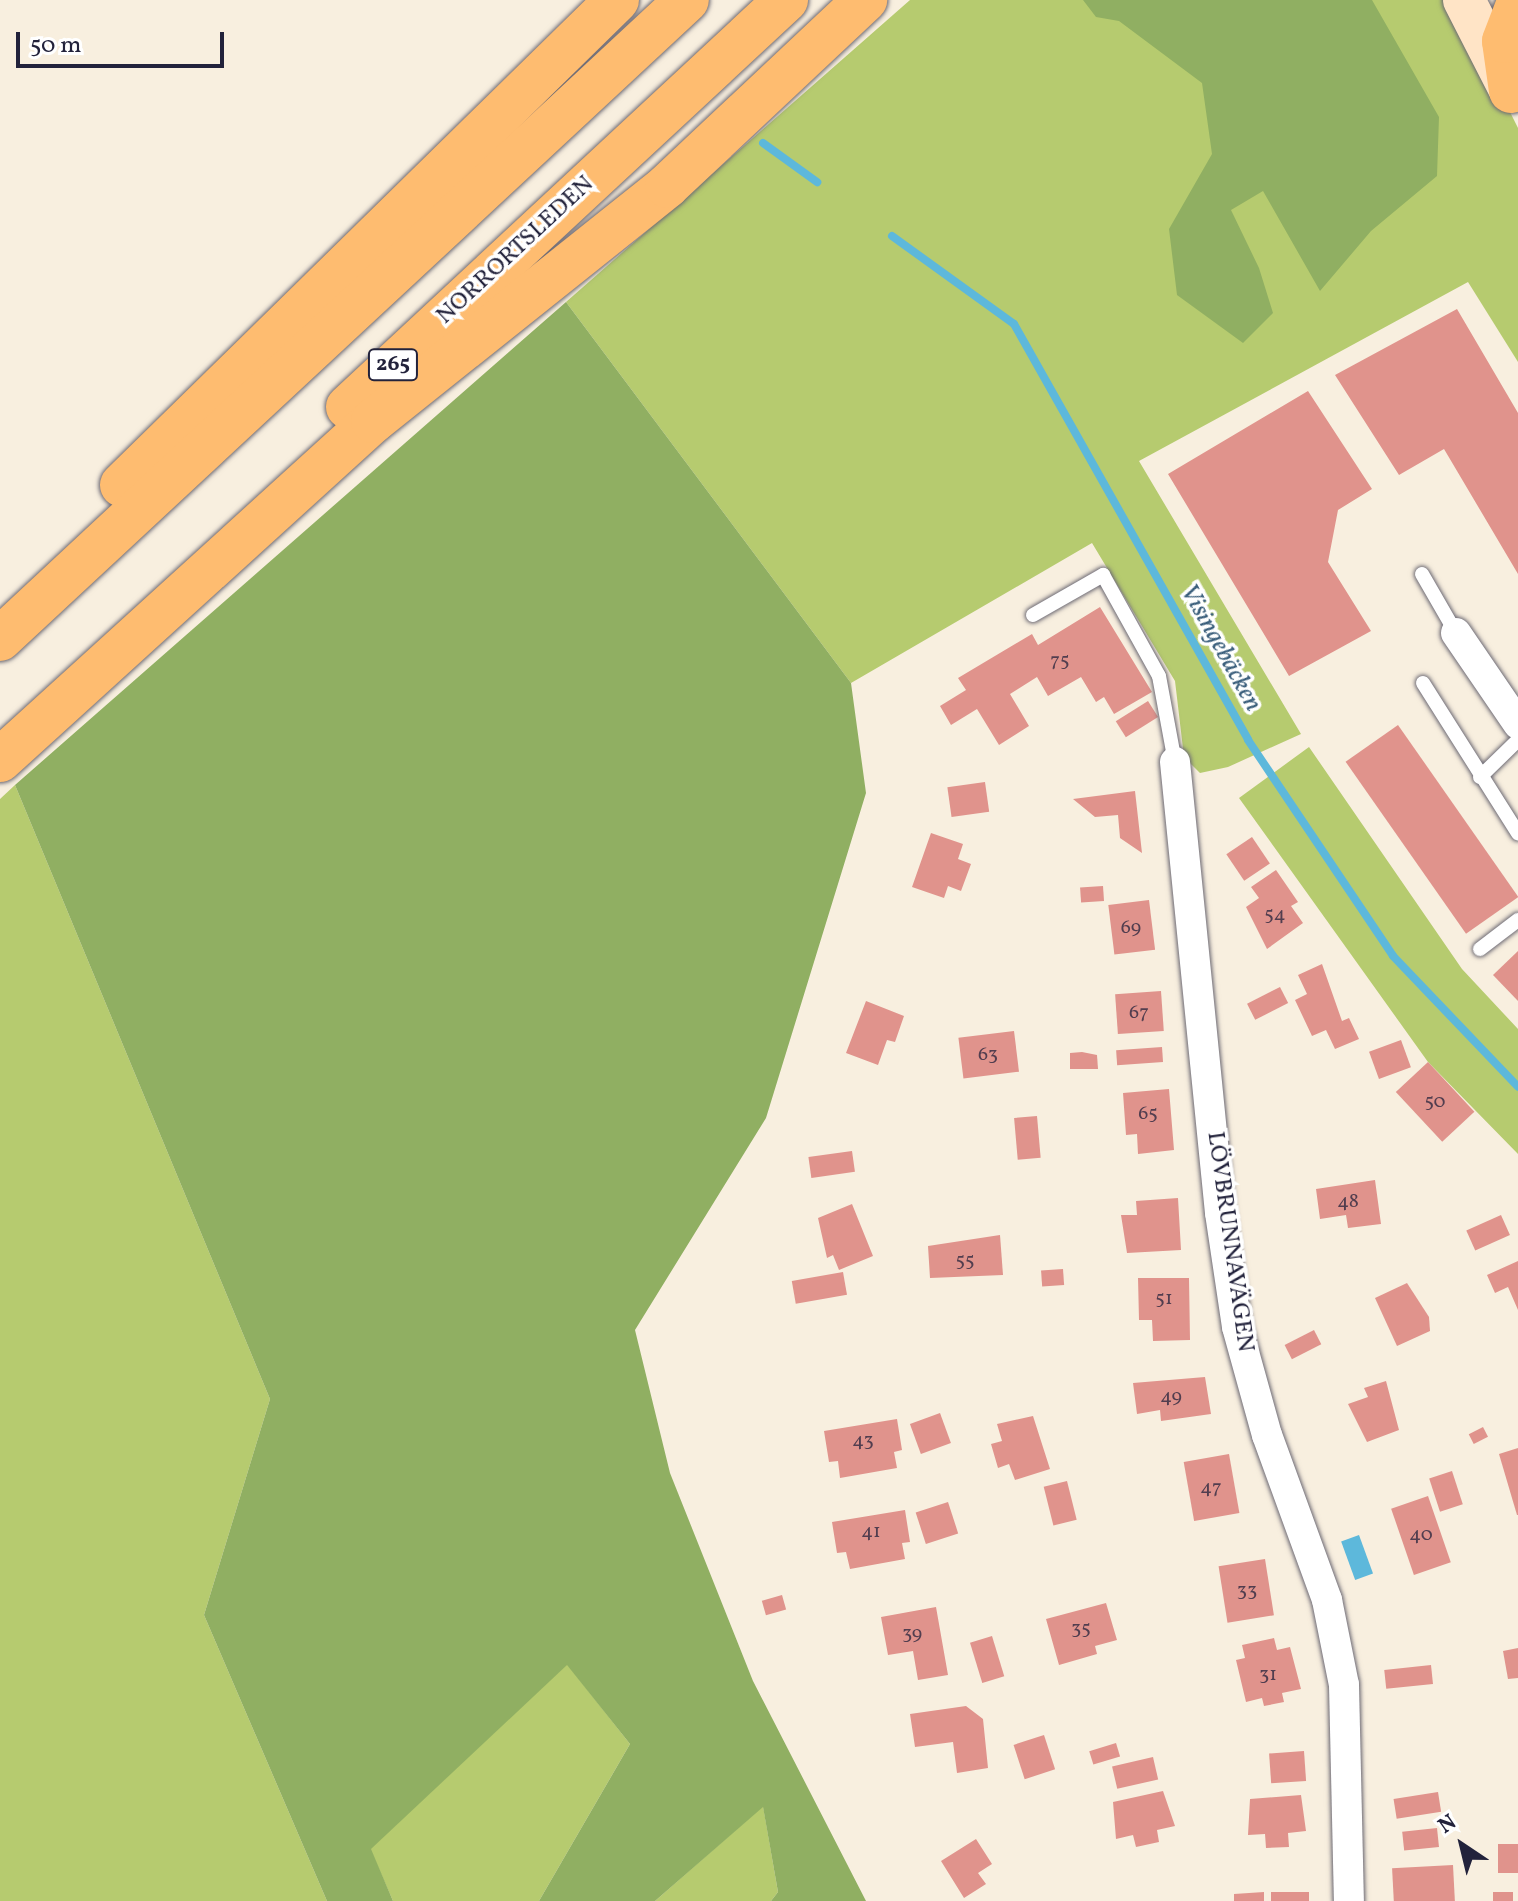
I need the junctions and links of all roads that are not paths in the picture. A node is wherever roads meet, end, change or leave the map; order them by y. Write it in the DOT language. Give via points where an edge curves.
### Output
graph roads {
  1 [pos="617,0"];
  2 [pos="687,0"];
  3 [pos="786,0"];
  4 [pos="865,0"];
  5 [pos="1464,0"];
  6 [pos="1510,8"];
  7 [pos="1515,97"];
  8 [pos="1422,574"];
  9 [pos="0,605"];
  10 [pos="1033,615"];
  11 [pos="1456,633"];
  12 [pos="0,639"];
  13 [pos="1423,683"];
  14 [pos="1518,724"];
  15 [pos="0,730"];
  16 [pos="1518,740"];
  17 [pos="0,760"];
  18 [pos="1175,762"];
  19 [pos="1480,777"];
  20 [pos="1518,833"];
  21 [pos="1518,920"];
  22 [pos="1480,949"];
  23 [pos="1349,1901"];
  1 -- 9 [label="highway"];
  2 -- 12 [label="highway"];
  3 -- 15 [label="highway, NORRORTSLEDEN / 265"];
  4 -- 17 [label="highway" via="667,186 373,421"];
  5 -- 7 [label="main road"];
  6 -- 7 [label="highway" via="1504,41"];
  8 -- 11 [label="lane"];
  10 -- 18 [label="lane" via="1103,575 1159,676"];
  11 -- 14 [label="street"];
  13 -- 19 [label="lane"];
  16 -- 19 [label="lane"];
  18 -- 23 [label="street, LÖVBRUNNAVÄGEN" via="1237,1327 1267,1435 1327,1600 1344,1685"];
  19 -- 20 [label="lane"];
  21 -- 22 [label="lane"];
}
